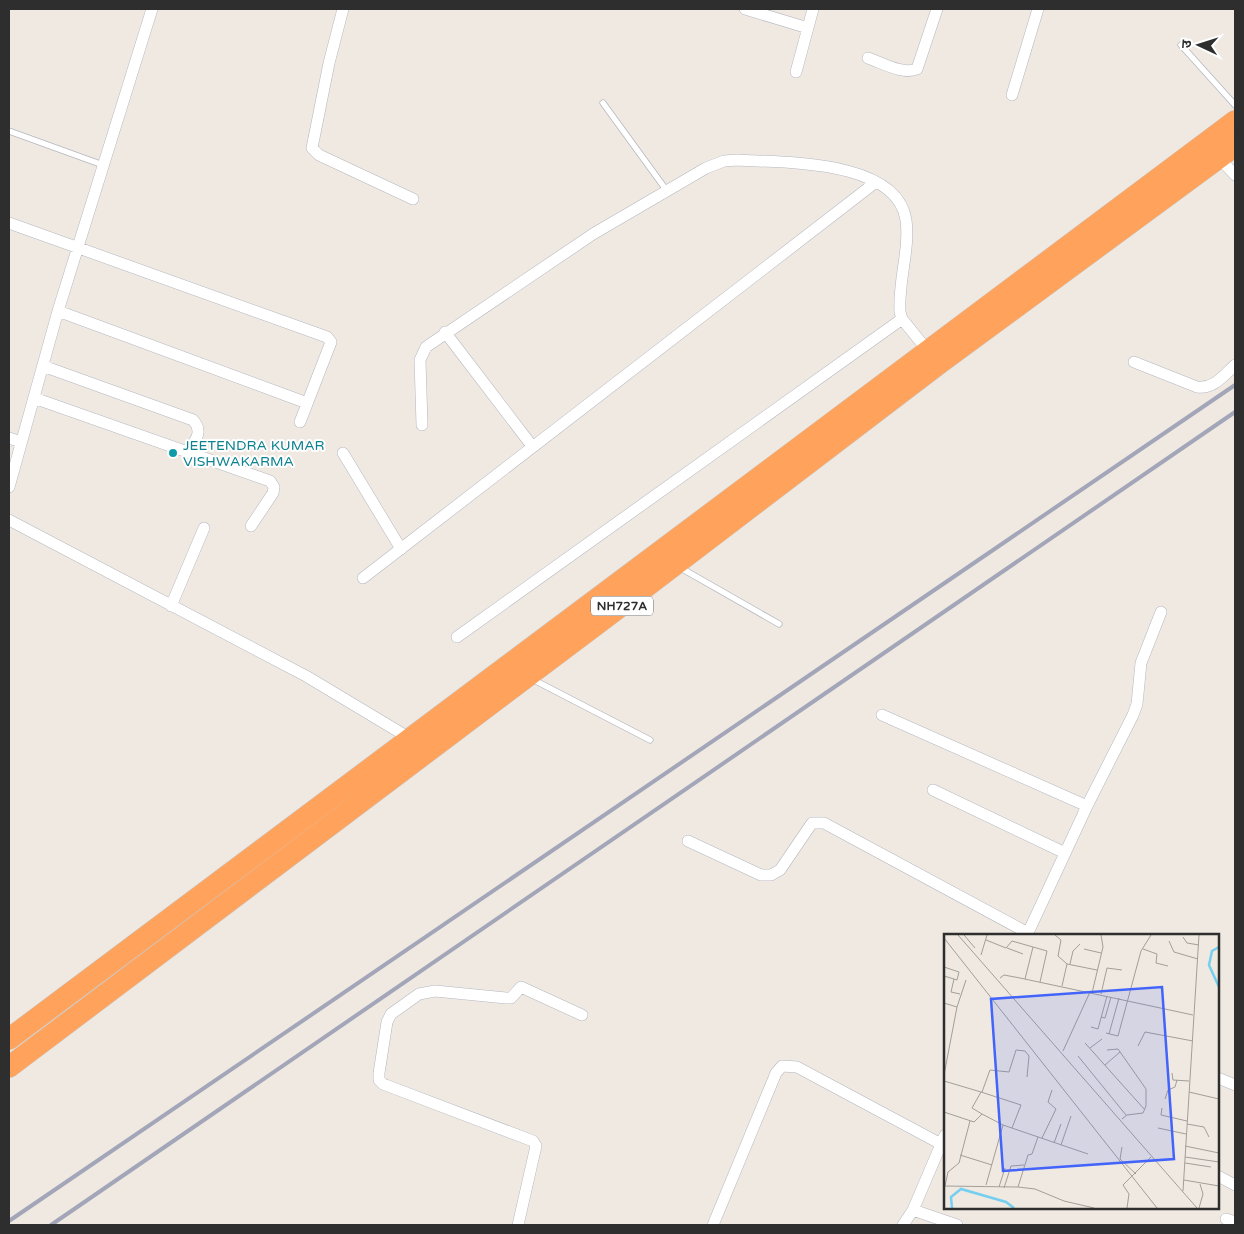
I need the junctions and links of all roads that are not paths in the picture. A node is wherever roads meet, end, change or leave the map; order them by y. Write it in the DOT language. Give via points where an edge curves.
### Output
graph roads {
  1 [pos="152,9"];
  2 [pos="343,9"];
  3 [pos="745,9"];
  4 [pos="813,9"];
  5 [pos="937,9"];
  6 [pos="1038,9"];
  7 [pos="808,28"];
  8 [pos="1181,46"];
  9 [pos="868,58"];
  10 [pos="796,72"];
  11 [pos="1012,95"];
  12 [pos="603,103"];
  13 [pos="1235,104"];
  14 [pos="1235,121"];
  15 [pos="9,132"];
  16 [pos="1227,152"];
  17 [pos="104,165"];
  18 [pos="1235,175"];
  19 [pos="876,182"];
  20 [pos="667,191"];
  21 [pos="414,199"];
  22 [pos="9,224"];
  23 [pos="78,247"];
  24 [pos="58,310"];
  25 [pos="902,319"];
  26 [pos="445,332"];
  27 [pos="928,351"];
  28 [pos="1134,362"];
  29 [pos="1235,364"];
  30 [pos="43,366"];
  31 [pos="34,398"];
  32 [pos="308,403"];
  33 [pos="300,422"];
  34 [pos="422,425"];
  35 [pos="9,438"];
  36 [pos="21,442"];
  37 [pos="532,446"];
  38 [pos="187,452"];
  39 [pos="343,453"];
  40 [pos="9,487"];
  41 [pos="9,520"];
  42 [pos="251,526"];
  43 [pos="204,528"];
  44 [pos="401,549"];
  45 [pos="675,565"];
  46 [pos="363,578"];
  47 [pos="171,606"];
  48 [pos="1162,612"];
  49 [pos="779,624"];
  50 [pos="457,637"];
  51 [pos="527,677"];
  52 [pos="882,715"];
  53 [pos="411,739"];
  54 [pos="650,740"];
  55 [pos="933,790"];
  56 [pos="1087,806"];
  57 [pos="688,841"];
  58 [pos="1065,853"];
  59 [pos="1028,934"];
  60 [pos="582,1015"];
  61 [pos="9,1039"];
  62 [pos="9,1067"];
  63 [pos="1219,1078"];
  64 [pos="1235,1085"];
  65 [pos="943,1140"];
  66 [pos="1219,1177"];
  67 [pos="1235,1185"];
  68 [pos="913,1210"];
  69 [pos="518,1225"];
  70 [pos="713,1225"];
  71 [pos="903,1225"];
  72 [pos="957,1225"];
  1 -- 17 [label="street"];
  2 -- 21 [label="street" via="328,63 312,148 319,155"];
  3 -- 7 [label="street"];
  4 -- 7 [label="street"];
  5 -- 9 [label="street" via="917,69 910,72"];
  6 -- 11 [label="street"];
  7 -- 10 [label="street"];
  8 -- 13 [label="lane"];
  12 -- 20 [label="lane"];
  14 -- 27 [label="highway, NH727A"];
  15 -- 17 [label="lane"];
  16 -- 18 [label="street"];
  16 -- 45 [label="highway, NH727A" via="940,363"];
  17 -- 23 [label="street"];
  19 -- 20 [label="street" via="850,170 834,167 738,160 706,168"];
  19 -- 25 [label="street" via="898,199 906,220 899,301"];
  19 -- 37 [label="street"];
  20 -- 26 [label="street" via="593,234"];
  22 -- 23 [label="street"];
  23 -- 24 [label="street"];
  23 -- 32 [label="street" via="328,337 331,342"];
  24 -- 30 [label="street"];
  24 -- 32 [label="street"];
  25 -- 27 [label="street"];
  25 -- 50 [label="street"];
  26 -- 34 [label="street" via="426,346 420,360"];
  26 -- 37 [label="street"];
  27 -- 53 [label="highway, NH727A"];
  28 -- 29 [label="street" via="1205,388 1213,385"];
  30 -- 31 [label="street"];
  30 -- 38 [label="street" via="193,420 200,431"];
  31 -- 36 [label="street"];
  31 -- 38 [label="street"];
  32 -- 33 [label="street"];
  35 -- 36 [label="street"];
  36 -- 40 [label="street"];
  37 -- 44 [label="street"];
  38 -- 42 [label="street" via="270,481 274,487 273,494"];
  39 -- 44 [label="street"];
  41 -- 47 [label="street"];
  43 -- 47 [label="street"];
  44 -- 46 [label="street"];
  45 -- 49 [label="lane"];
  45 -- 51 [label="highway, NH727A"];
  47 -- 53 [label="street" via="306,676"];
  48 -- 56 [label="street" via="1140,663 1133,715"];
  51 -- 54 [label="lane"];
  51 -- 62 [label="highway, NH727A"];
  52 -- 56 [label="street"];
  53 -- 61 [label="highway, NH727A"];
  55 -- 58 [label="street"];
  56 -- 58 [label="street"];
  57 -- 59 [label="street" via="761,875 771,875 780,870 812,823 824,823"];
  58 -- 59 [label="street"];
  60 -- 69 [label="street" via="521,988 511,998 426,991 396,1009 387,1022 378,1080 533,1141 536,1146"];
  63 -- 64 [label="street"];
  65 -- 68 [label="street"];
  65 -- 70 [label="street" via="797,1067 782,1066 776,1073"];
  66 -- 67 [label="street"];
  68 -- 71 [label="street"];
  68 -- 72 [label="street"];
}
